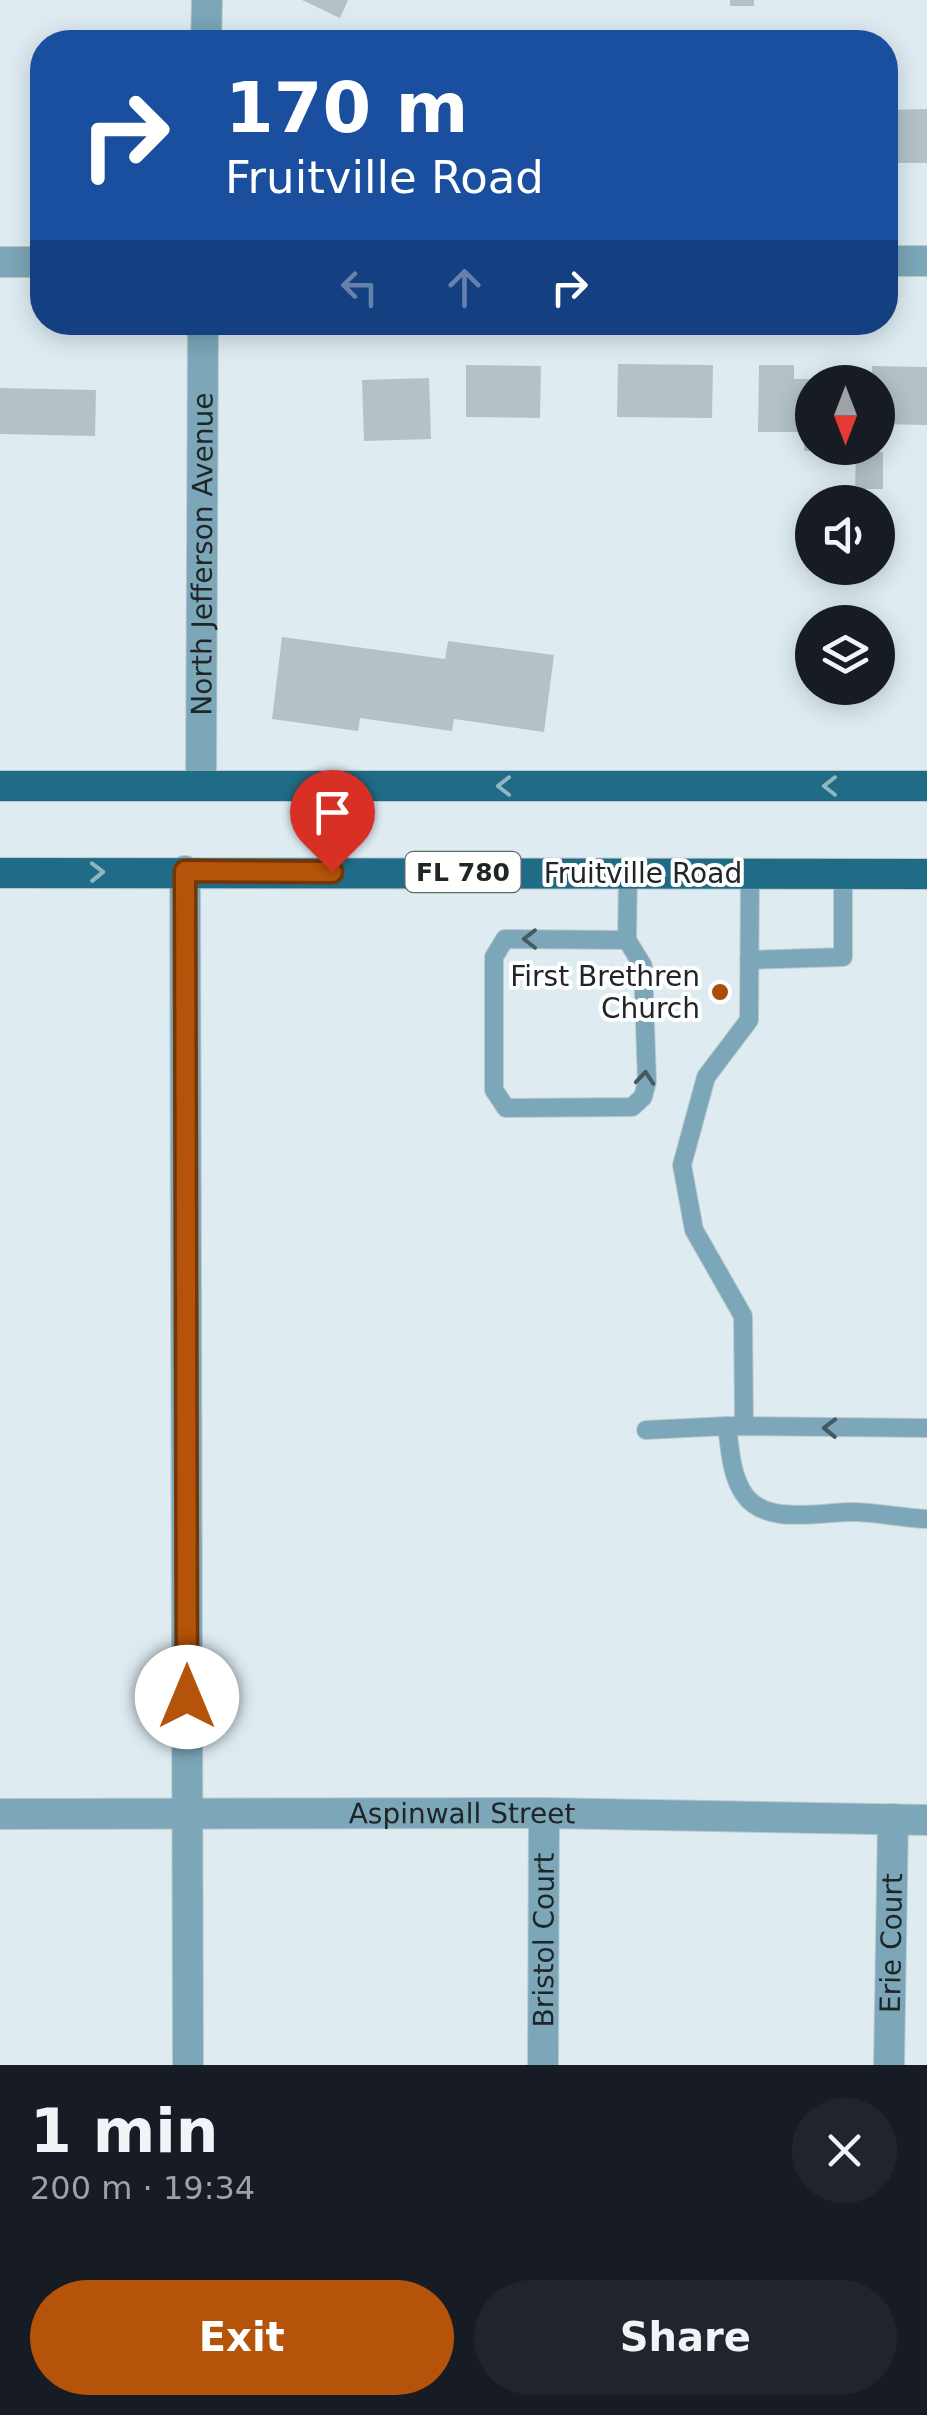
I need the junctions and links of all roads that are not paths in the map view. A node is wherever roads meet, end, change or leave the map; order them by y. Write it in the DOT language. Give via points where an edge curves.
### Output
graph roads {
  1 [pos="207,0"];
  2 [pos="206,30"];
  3 [pos="927,261"];
  4 [pos="0,262"];
  5 [pos="30,262"];
  6 [pos="898,262"];
  7 [pos="202,335"];
  8 [pos="0,786"];
  9 [pos="201,786"];
  10 [pos="927,786"];
  11 [pos="185,871"];
  12 [pos="0,873"];
  13 [pos="628,873"];
  14 [pos="750,874"];
  15 [pos="843,874"];
  16 [pos="927,874"];
  17 [pos="627,940"];
  18 [pos="750,960"];
  19 [pos="735,1426"];
  20 [pos="927,1428"];
  21 [pos="646,1430"];
  22 [pos="927,1519"];
  23 [pos="544,1813"];
  24 [pos="0,1814"];
  25 [pos="187,1815"];
  26 [pos="893,1819"];
  27 [pos="927,1820"];
  28 [pos="188,2065"];
  29 [pos="543,2065"];
  30 [pos="889,2065"];
  1 -- 2 [label="street"];
  3 -- 6 [label="street"];
  4 -- 5 [label="street"];
  7 -- 9 [label="street, North Jefferson Avenue"];
  8 -- 9 [label="main road"];
  10 -- 9 [label="main road, one-way"];
  12 -- 11 [label="main road, Fruitville Road / FL 780, one-way"];
  11 -- 13 [label="main road, Fruitville Road / FL 780"];
  11 -- 25 [label="street"];
  13 -- 14 [label="main road, Fruitville Road / FL 780"];
  13 -- 17 [label="lane"];
  14 -- 15 [label="main road, Fruitville Road / FL 780"];
  14 -- 18 [label="lane"];
  15 -- 16 [label="main road, Fruitville Road / FL 780"];
  15 -- 18 [label="lane" via="843,957"];
  17 -- 17 [label="lane, one-way" via="506,939 494,957 494,1090 506,1108 632,1107 643,1097 643,966"];
  18 -- 19 [label="lane" via="749,1020 706,1077 682,1165 694,1230 742,1316"];
  20 -- 19 [label="lane, one-way"];
  19 -- 21 [label="lane"];
  19 -- 22 [label="lane" via="733,1470 745,1497 764,1510"];
  23 -- 25 [label="street, Aspinwall Street"];
  23 -- 26 [label="street, Aspinwall Street"];
  23 -- 29 [label="street, Bristol Court"];
  24 -- 25 [label="street, Aspinwall Street"];
  25 -- 28 [label="street"];
  26 -- 27 [label="street, Aspinwall Street"];
  26 -- 30 [label="street, Erie Court"];
}
